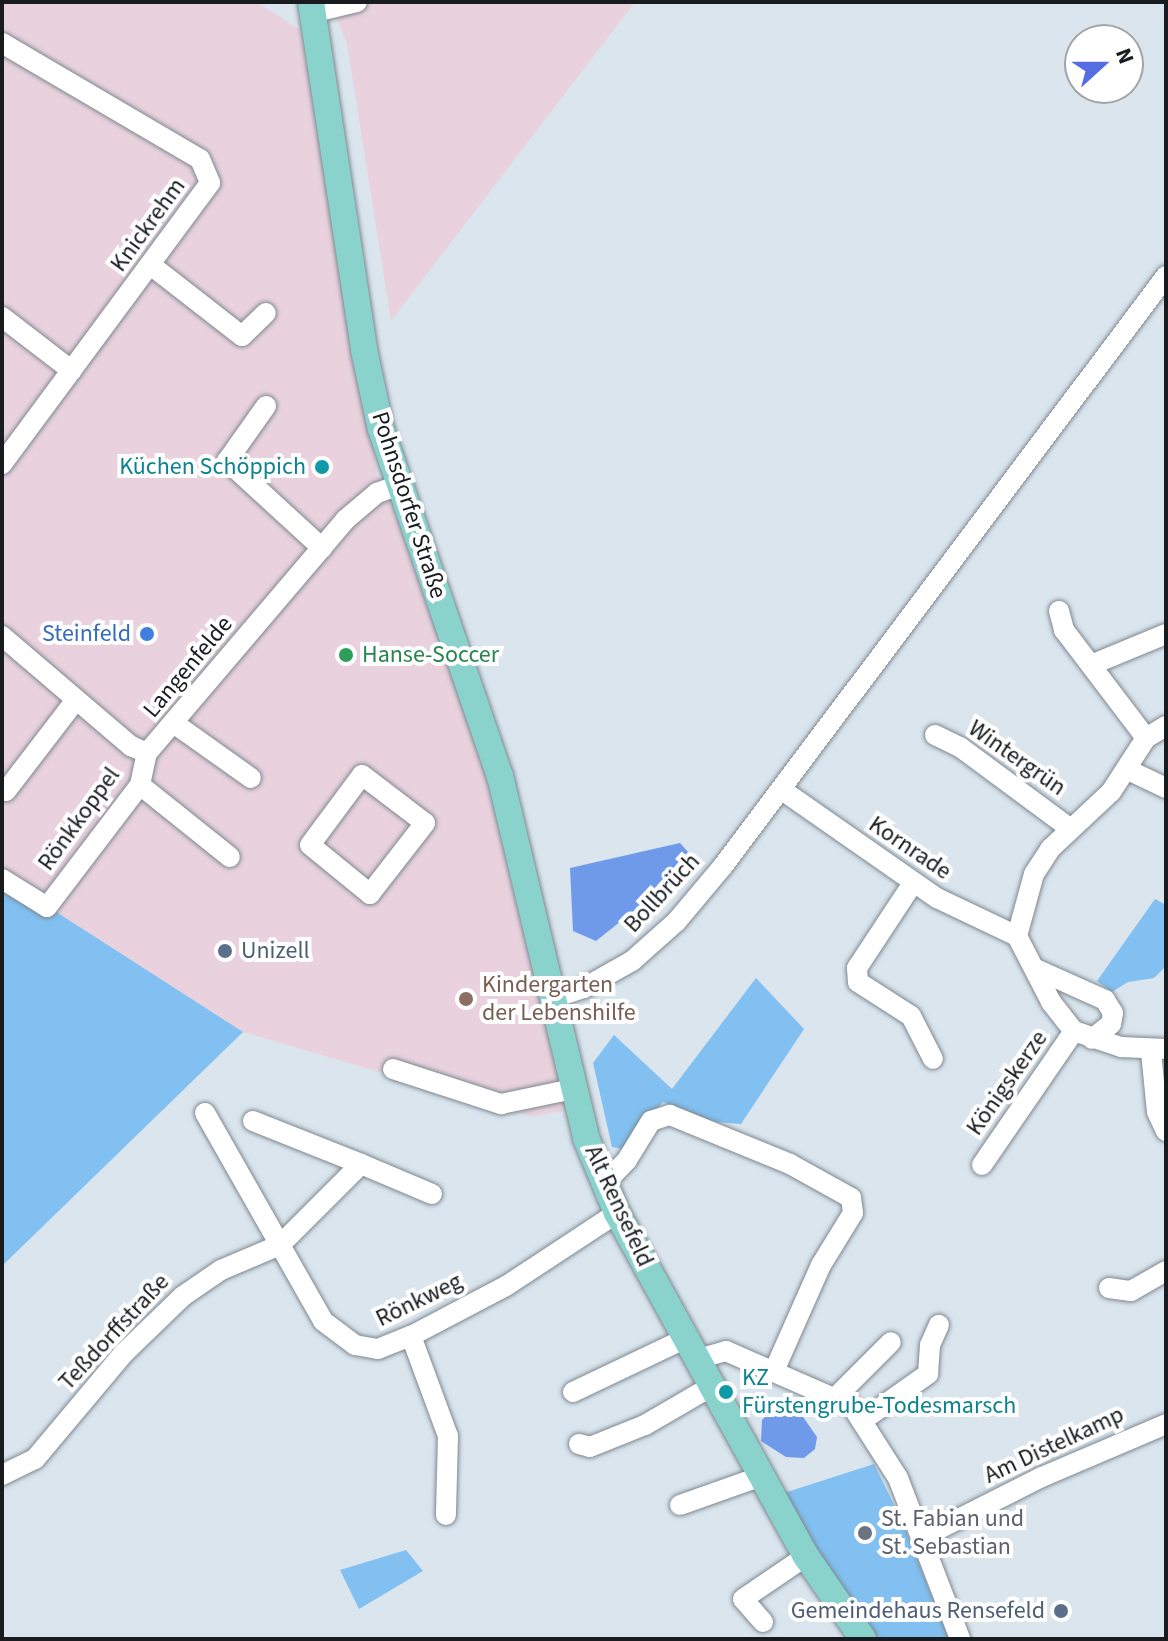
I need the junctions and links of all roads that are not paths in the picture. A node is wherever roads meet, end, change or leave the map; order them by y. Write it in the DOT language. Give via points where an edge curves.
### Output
graph roads {
  1 [pos="357,2"];
  2 [pos="313,7"];
  3 [pos="2,43"];
  4 [pos="152,266"];
  5 [pos="1166,276"];
  6 [pos="266,313"];
  7 [pos="2,317"];
  8 [pos="72,371"];
  9 [pos="266,406"];
  10 [pos="2,464"];
  11 [pos="399,485"];
  12 [pos="322,548"];
  13 [pos="1059,611"];
  14 [pos="1166,634"];
  15 [pos="2,636"];
  16 [pos="1091,665"];
  17 [pos="75,701"];
  18 [pos="175,724"];
  19 [pos="1166,726"];
  20 [pos="935,735"];
  21 [pos="1146,738"];
  22 [pos="147,753"];
  23 [pos="1126,769"];
  24 [pos="251,778"];
  25 [pos="140,785"];
  26 [pos="1166,788"];
  27 [pos="782,790"];
  28 [pos="6,791"];
  29 [pos="384,791"];
  30 [pos="1068,827"];
  31 [pos="230,857"];
  32 [pos="2,879"];
  33 [pos="913,883"];
  34 [pos="1017,936"];
  35 [pos="1036,969"];
  36 [pos="553,998"];
  37 [pos="1083,1035"];
  38 [pos="1158,1050"];
  39 [pos="933,1059"];
  40 [pos="393,1069"];
  41 [pos="573,1089"];
  42 [pos="205,1113"];
  43 [pos="253,1121"];
  44 [pos="1166,1131"];
  45 [pos="361,1164"];
  46 [pos="982,1165"];
  47 [pos="604,1184"];
  48 [pos="432,1194"];
  49 [pos="617,1213"];
  50 [pos="280,1245"];
  51 [pos="1166,1271"];
  52 [pos="1109,1288"];
  53 [pos="939,1325"];
  54 [pos="411,1336"];
  55 [pos="891,1342"];
  56 [pos="692,1349"];
  57 [pos="774,1371"];
  58 [pos="712,1386"];
  59 [pos="573,1392"];
  60 [pos="837,1396"];
  61 [pos="863,1420"];
  62 [pos="1166,1424"];
  63 [pos="579,1444"];
  64 [pos="2,1475"];
  65 [pos="762,1476"];
  66 [pos="680,1505"];
  67 [pos="446,1515"];
  68 [pos="921,1538"];
  69 [pos="806,1556"];
  70 [pos="763,1622"];
  71 [pos="863,1639"];
  72 [pos="960,1639"];
  1 -- 2 [label="street"];
  2 -- 11 [label="main road, Pohnsdorfer Straße" via="364,350"];
  3 -- 4 [label="street, Knickrehm" via="188,151 208,170 205,197"];
  4 -- 6 [label="street" via="242,336"];
  4 -- 8 [label="street, Knickrehm"];
  5 -- 27 [label="street, Bollbrüch"];
  7 -- 8 [label="street"];
  8 -- 10 [label="street, Knickrehm"];
  9 -- 12 [label="street" via="227,461"];
  11 -- 12 [label="street, Langenfelde" via="377,493"];
  11 -- 36 [label="main road, Pohnsdorfer Straße" via="500,776"];
  12 -- 18 [label="street, Langenfelde"];
  13 -- 16 [label="street" via="1064,630"];
  14 -- 16 [label="street"];
  15 -- 17 [label="street, Langenfelde"];
  16 -- 21 [label="street"];
  17 -- 22 [label="street, Langenfelde"];
  17 -- 28 [label="street"];
  18 -- 22 [label="street, Langenfelde"];
  18 -- 24 [label="street"];
  19 -- 21 [label="street"];
  20 -- 30 [label="street, Wintergrün" via="960,747"];
  21 -- 23 [label="street"];
  22 -- 25 [label="street, Rönkkoppel"];
  23 -- 26 [label="street"];
  23 -- 30 [label="street" via="1111,792"];
  25 -- 31 [label="street"];
  25 -- 32 [label="street, Rönkkoppel" via="47,907"];
  27 -- 33 [label="street, Kornrade"];
  27 -- 36 [label="street, Bollbrüch" via="659,938 605,977"];
  29 -- 29 [label="street" via="362,775 310,845 370,894 425,823"];
  30 -- 34 [label="street" via="1034,874"];
  33 -- 34 [label="street, Kornrade"];
  33 -- 39 [label="street" via="857,968 858,982 911,1016"];
  34 -- 35 [label="street"];
  35 -- 37 [label="street" via="1051,1002"];
  35 -- 37 [label="street" via="1105,1000 1113,1013 1111,1024"];
  36 -- 41 [label="main road, Alt Rensefeld"];
  37 -- 38 [label="street"];
  37 -- 46 [label="street, Königskerze"];
  38 -- 44 [label="street" via="1157,1112"];
  40 -- 41 [label="street" via="501,1104"];
  41 -- 47 [label="main road, Alt Rensefeld"];
  42 -- 50 [label="street, Rönkweg"];
  43 -- 45 [label="street"];
  45 -- 48 [label="street"];
  45 -- 50 [label="street, Teßdorffstraße"];
  47 -- 49 [label="main road, Alt Rensefeld"];
  47 -- 57 [label="street" via="627,1160 651,1121 670,1115 790,1164 851,1198 853,1213 821,1265"];
  49 -- 54 [label="street, Rönkweg" via="506,1286"];
  49 -- 56 [label="main road, Alt Rensefeld"];
  50 -- 54 [label="street, Rönkweg" via="323,1321 336,1334 378,1349"];
  50 -- 64 [label="street, Teßdorffstraße" via="195,1286 124,1353 35,1459"];
  51 -- 52 [label="street" via="1131,1291"];
  53 -- 61 [label="street" via="930,1345 928,1374"];
  54 -- 67 [label="street" via="448,1436"];
  55 -- 60 [label="street"];
  56 -- 57 [label="street" via="726,1351"];
  56 -- 58 [label="main road, Alt Rensefeld"];
  56 -- 59 [label="street"];
  57 -- 60 [label="street"];
  58 -- 63 [label="street" via="645,1425 590,1447"];
  58 -- 65 [label="main road, Alt Rensefeld"];
  60 -- 61 [label="street"];
  61 -- 68 [label="street" via="898,1478"];
  62 -- 68 [label="street, Am Distelkamp" via="1042,1477"];
  65 -- 66 [label="street"];
  65 -- 69 [label="main road, Alt Rensefeld"];
  68 -- 72 [label="street"];
  69 -- 70 [label="street" via="743,1599"];
  69 -- 71 [label="main road, Alt Rensefeld"];
}
